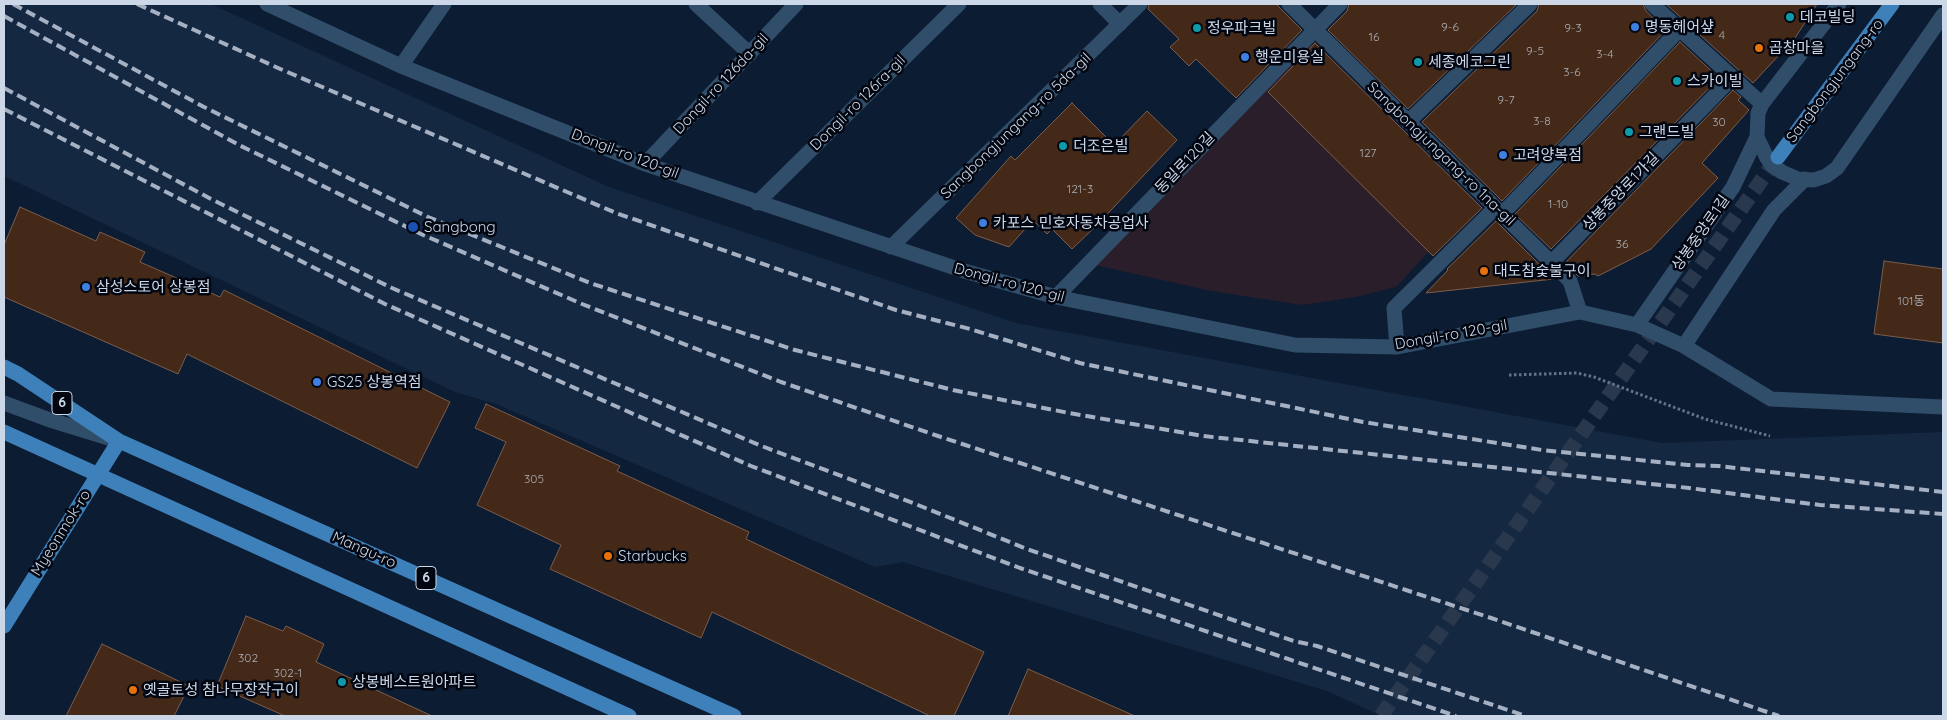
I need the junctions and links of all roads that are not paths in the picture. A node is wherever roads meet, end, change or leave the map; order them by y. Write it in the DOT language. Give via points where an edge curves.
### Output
graph roads {
  1 [pos="267,4"];
  2 [pos="444,4"];
  3 [pos="696,4"];
  4 [pos="796,4"];
  5 [pos="959,4"];
  6 [pos="1100,4"];
  7 [pos="1140,4"];
  8 [pos="1289,4"];
  9 [pos="1340,4"];
  10 [pos="1530,4"];
  11 [pos="1652,4"];
  12 [pos="1839,4"];
  13 [pos="1892,4"];
  14 [pos="1943,16"];
  15 [pos="1120,24"];
  16 [pos="1315,30"];
  17 [pos="1678,30"];
  18 [pos="750,54"];
  19 [pos="401,66"];
  20 [pos="1732,78"];
  21 [pos="1762,104"];
  22 [pos="1408,122"];
  23 [pos="1757,137"];
  24 [pos="1778,158"];
  25 [pos="645,164"];
  26 [pos="1805,179"];
  27 [pos="757,203"];
  28 [pos="1498,211"];
  29 [pos="891,248"];
  30 [pos="1552,262"];
  31 [pos="1056,296"];
  32 [pos="1580,312"];
  33 [pos="1637,325"];
  34 [pos="1684,346"];
  35 [pos="1397,347"];
  36 [pos="4,367"];
  37 [pos="4,403"];
  38 [pos="1943,407"];
  39 [pos="4,432"];
  40 [pos="119,441"];
  41 [pos="97,474"];
  42 [pos="4,626"];
  43 [pos="629,716"];
  44 [pos="734,716"];
  1 -- 19 [label="street, Dongil-ro 120-gil"];
  2 -- 19 [label="street"];
  3 -- 18 [label="street"];
  4 -- 18 [label="street, Dongil-ro 126da-gil"];
  5 -- 27 [label="street, Dongil-ro 126ra-gil"];
  6 -- 15 [label="street"];
  7 -- 15 [label="street, Sangbongjungang-ro 5da-gil"];
  8 -- 16 [label="street, Sangbongjungang-ro 1na-gil"];
  9 -- 16 [label="street, 동일로120길"];
  10 -- 22 [label="street"];
  11 -- 17 [label="street"];
  12 -- 21 [label="street, 상봉중앙로1길"];
  13 -- 24 [label="main road, Sangbongjungang-ro"];
  14 -- 26 [label="street" via="1837,168 1826,176"];
  15 -- 29 [label="street, Sangbongjungang-ro 5da-gil"];
  16 -- 22 [label="street, Sangbongjungang-ro 1na-gil"];
  16 -- 31 [label="street, 동일로120길"];
  17 -- 20 [label="street"];
  17 -- 28 [label="street"];
  18 -- 25 [label="street, Dongil-ro 126da-gil"];
  19 -- 25 [label="street, Dongil-ro 120-gil"];
  20 -- 21 [label="street"];
  20 -- 30 [label="street, 상봉중앙로1가길"];
  21 -- 23 [label="street, 상봉중앙로1길" via="1758,113"];
  22 -- 28 [label="street, Sangbongjungang-ro 1na-gil"];
  23 -- 26 [label="street" via="1772,165 1790,176"];
  23 -- 33 [label="street, 상봉중앙로1길" via="1733,187"];
  25 -- 27 [label="street, Dongil-ro 120-gil"];
  26 -- 34 [label="street" via="1774,210"];
  27 -- 29 [label="street, Dongil-ro 120-gil"];
  28 -- 30 [label="street, Sangbongjungang-ro 1na-gil"];
  28 -- 35 [label="street" via="1394,308"];
  29 -- 31 [label="street, Dongil-ro 120-gil" via="964,272"];
  30 -- 32 [label="street, Sangbongjungang-ro 1na-gil" via="1570,281"];
  31 -- 35 [label="street, Dongil-ro 120-gil" via="1296,346"];
  32 -- 33 [label="street, Dongil-ro 120-gil"];
  32 -- 35 [label="street, Dongil-ro 120-gil"];
  33 -- 34 [label="street, Dongil-ro 120-gil"];
  34 -- 38 [label="street, Dongil-ro 120-gil" via="1771,400"];
  36 -- 40 [label="main road, Mangu-ro / 6"];
  37 -- 40 [label="street"];
  39 -- 41 [label="main road"];
  40 -- 41 [label="main road, Myeonmok-ro"];
  40 -- 44 [label="main road, Mangu-ro / 6"];
  41 -- 42 [label="main road, Myeonmok-ro"];
  41 -- 43 [label="main road"];
}
